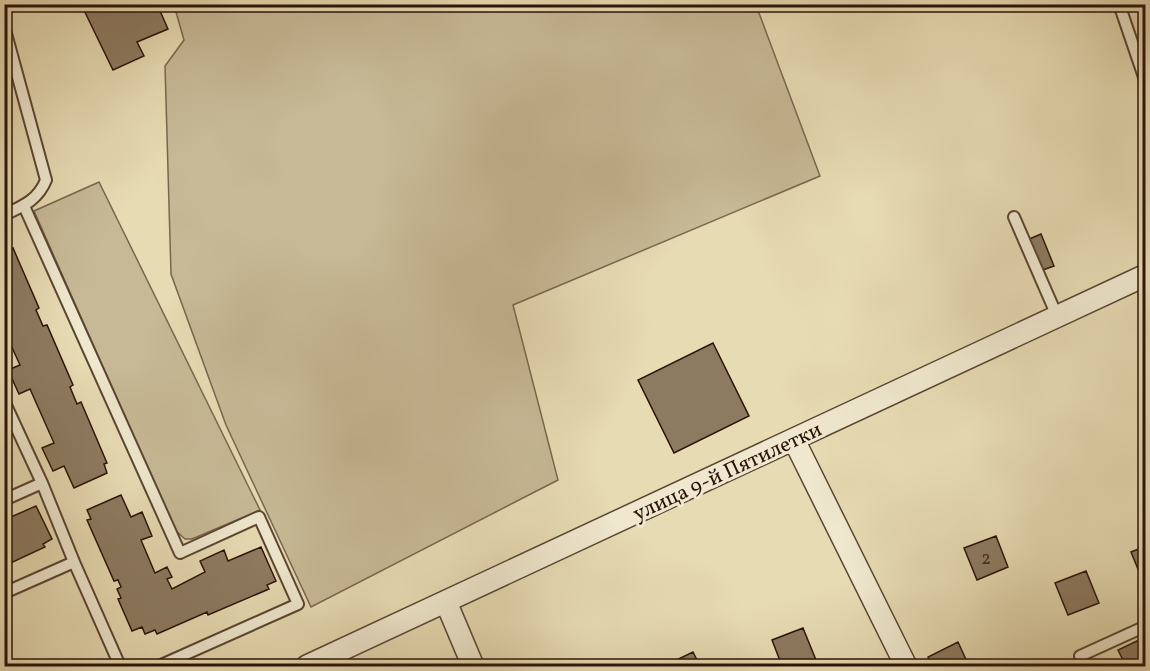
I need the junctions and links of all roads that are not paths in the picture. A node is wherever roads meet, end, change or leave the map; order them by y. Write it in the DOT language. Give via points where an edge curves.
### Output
graph roads {
  1 [pos="1119,4"];
  2 [pos="4,26"];
  3 [pos="1146,83"];
  4 [pos="24,206"];
  5 [pos="4,215"];
  6 [pos="1014,217"];
  7 [pos="1146,275"];
  8 [pos="1057,316"];
  9 [pos="4,401"];
  10 [pos="794,440"];
  11 [pos="42,483"];
  12 [pos="4,500"];
  13 [pos="74,562"];
  14 [pos="4,593"];
  15 [pos="446,602"];
  16 [pos="1146,626"];
  17 [pos="1080,656"];
  18 [pos="120,666"];
  19 [pos="159,666"];
  20 [pos="307,666"];
  21 [pos="473,666"];
  22 [pos="906,666"];
  1 -- 3 [label="lane"];
  2 -- 4 [label="lane" via="46,180 33,201"];
  4 -- 5 [label="lane"];
  4 -- 19 [label="lane" via="180,553 259,517 298,604"];
  6 -- 8 [label="lane"];
  7 -- 8 [label="street, улица 9-й Пятилетки"];
  8 -- 10 [label="street, улица 9-й Пятилетки"];
  9 -- 11 [label="lane"];
  10 -- 15 [label="street, улица 9-й Пятилетки"];
  10 -- 22 [label="street"];
  11 -- 12 [label="lane"];
  11 -- 13 [label="lane"];
  13 -- 14 [label="lane"];
  13 -- 18 [label="lane"];
  15 -- 20 [label="street, улица 9-й Пятилетки"];
  15 -- 21 [label="street"];
  16 -- 17 [label="lane"];
}
